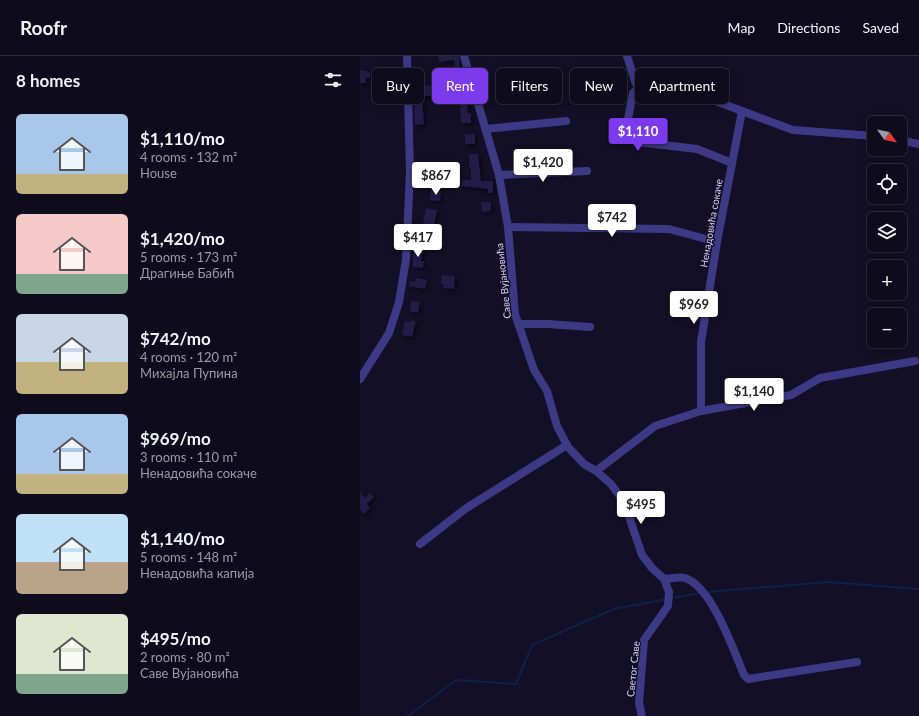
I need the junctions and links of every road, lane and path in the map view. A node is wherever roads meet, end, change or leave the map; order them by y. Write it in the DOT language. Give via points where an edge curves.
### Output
graph roads {
  1 [pos="407,56"];
  2 [pos="464,56"];
  3 [pos="628,56"];
  4 [pos="635,80"];
  5 [pos="635,92"];
  6 [pos="723,104"];
  7 [pos="742,111"];
  8 [pos="566,121"];
  9 [pos="486,129"];
  10 [pos="867,135"];
  11 [pos="907,141"];
  12 [pos="919,144"];
  13 [pos="732,163"];
  14 [pos="587,171"];
  15 [pos="499,175"];
  16 [pos="508,227"];
  17 [pos="717,242"];
  18 [pos="519,324"];
  19 [pos="590,327"];
  20 [pos="915,361"];
  21 [pos="360,379"];
  22 [pos="701,411"];
  23 [pos="567,445"];
  24 [pos="596,471"];
  25 [pos="420,544"];
  26 [pos="664,579"];
  27 [pos="668,606"];
  28 [pos="857,662"];
  29 [pos="642,716"];
  1 -- 21 [label="street" via="410,172 404,272 399,302 389,333"];
  2 -- 9 [label="street, Саве Вујановића"];
  3 -- 4 [label="street"];
  5 -- 13 [label="street" via="626,128 629,138 638,142 697,150"];
  6 -- 7 [label="street"];
  7 -- 10 [label="street" via="793,130"];
  7 -- 13 [label="street, Ненадовића сокаче"];
  8 -- 9 [label="street"];
  9 -- 15 [label="street, Саве Вујановића"];
  11 -- 12 [label="street"];
  13 -- 17 [label="street, Ненадовића сокаче"];
  14 -- 15 [label="street"];
  15 -- 16 [label="street, Саве Вујановића"];
  16 -- 17 [label="street" via="669,229"];
  16 -- 18 [label="street, Саве Вујановића" via="515,314"];
  17 -- 22 [label="street, Ненадовића сокаче" via="701,342"];
  18 -- 19 [label="street"];
  18 -- 23 [label="street, Саве Вујановића" via="534,370 547,391 557,426"];
  20 -- 22 [label="street" via="820,378 791,395"];
  22 -- 24 [label="street" via="655,426"];
  23 -- 24 [label="street, Саве Вујановића" via="584,464"];
  23 -- 25 [label="street" via="465,509"];
  24 -- 26 [label="street, Саве Вујановића" via="611,484 624,502 642,556"];
  26 -- 27 [label="street, Саве Вујановића" via="669,592"];
  26 -- 28 [label="street" via="684,577 701,588 748,679"];
  27 -- 29 [label="street, Светог Саве" via="644,640 639,704"];
}
